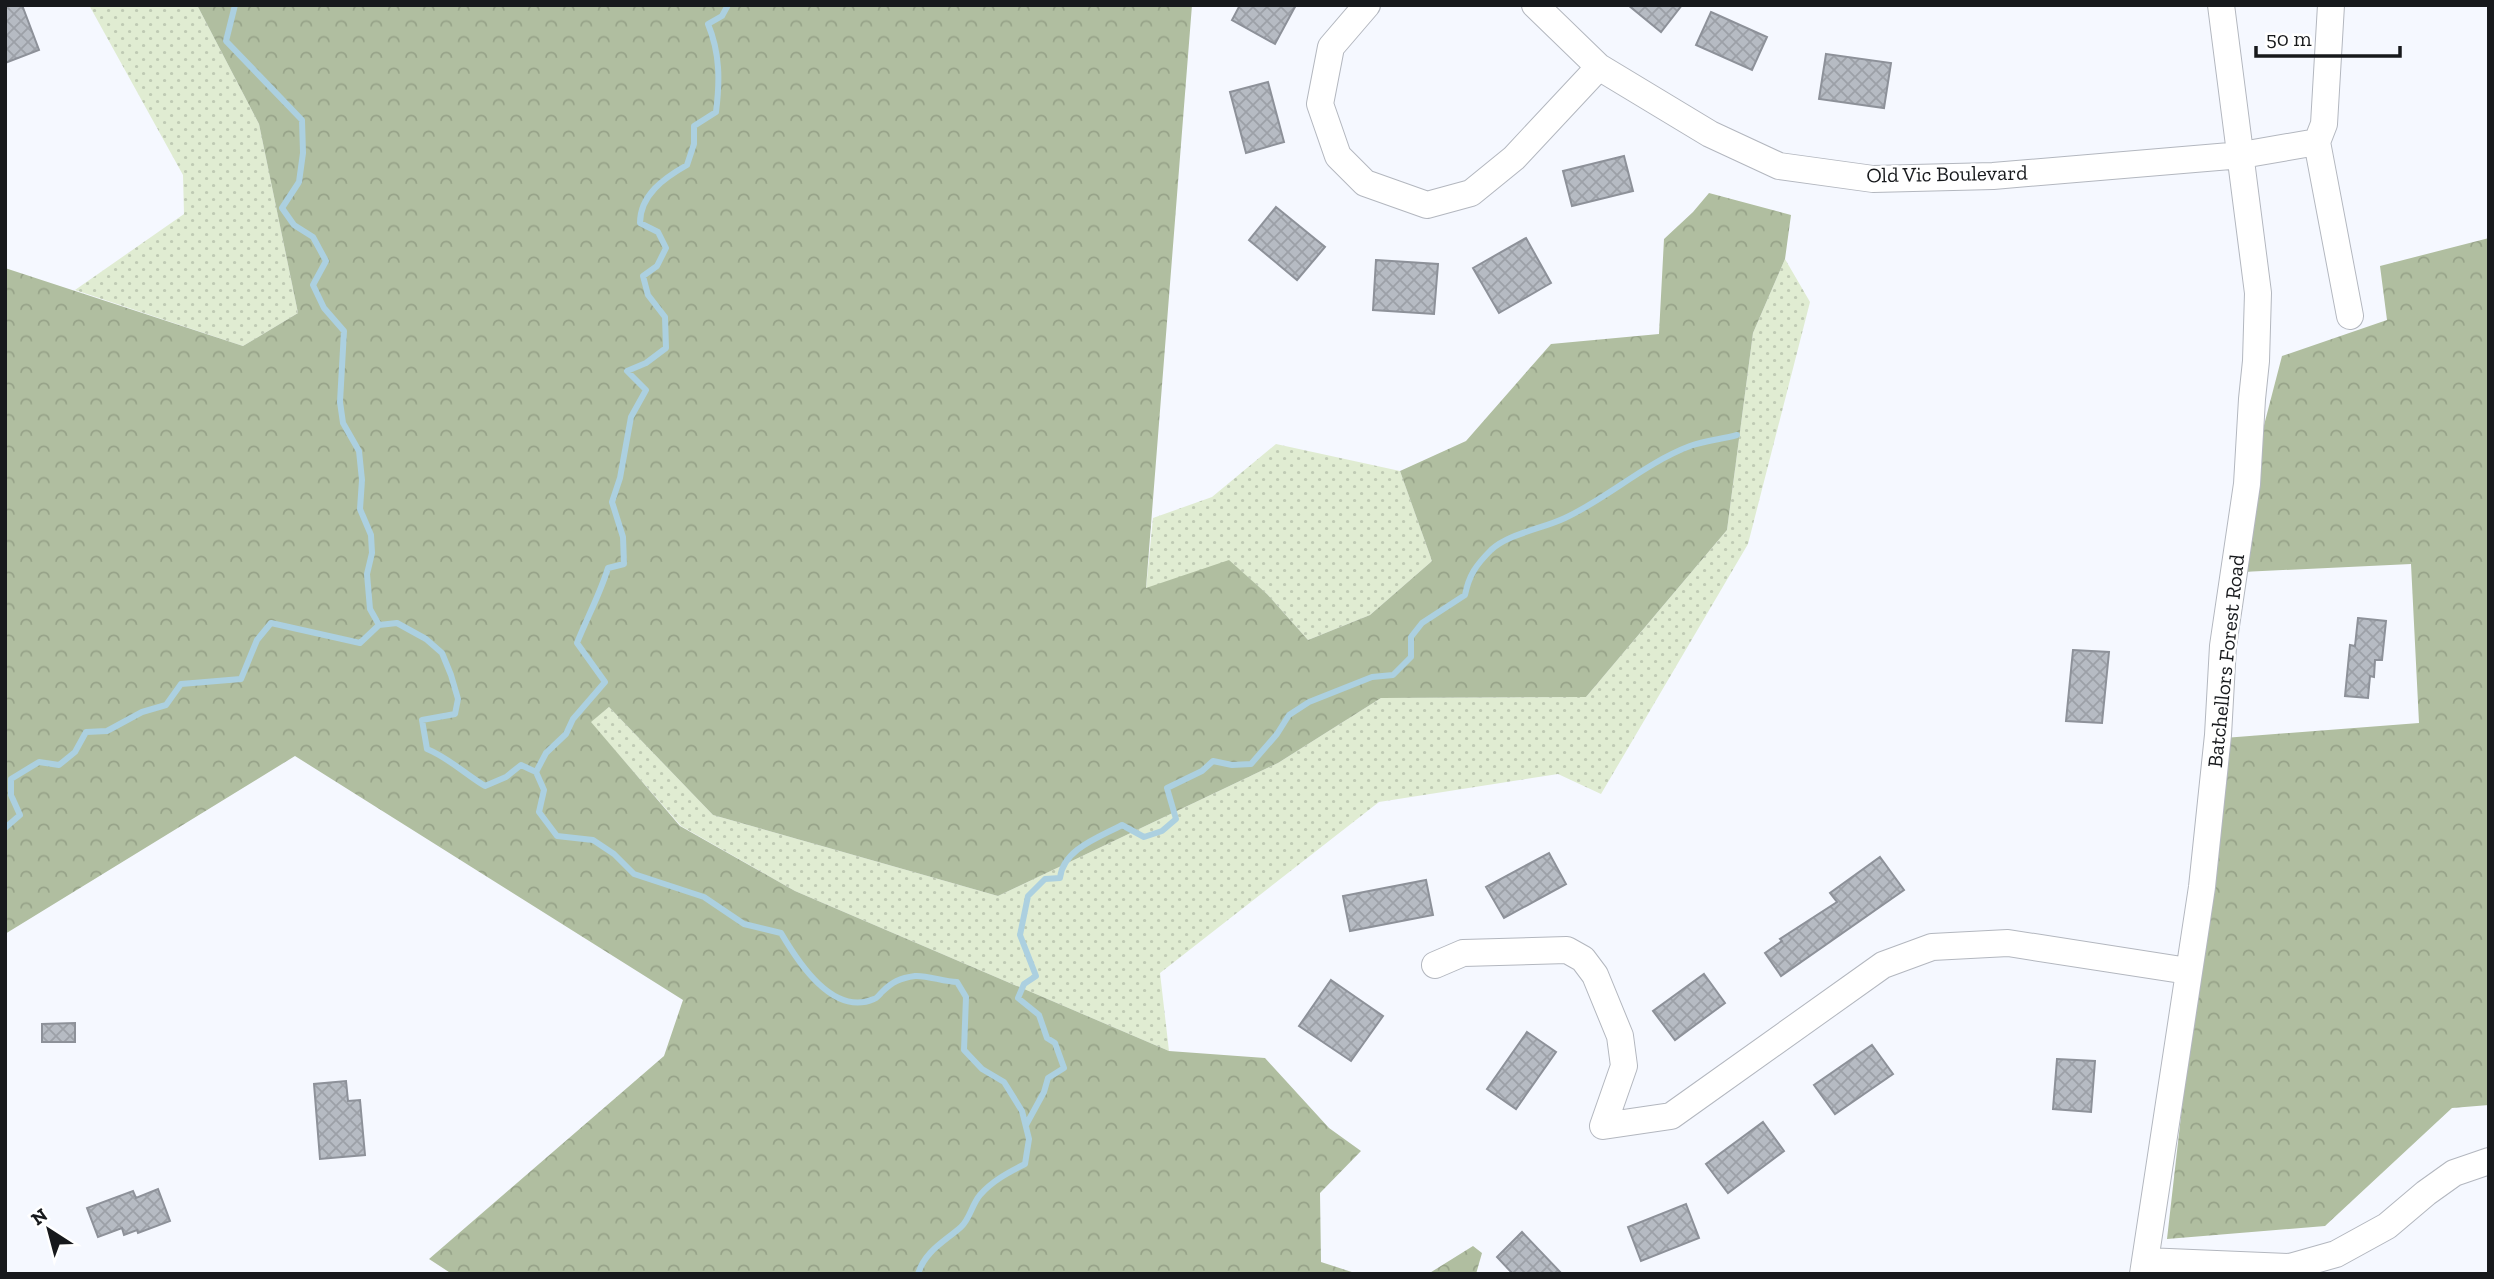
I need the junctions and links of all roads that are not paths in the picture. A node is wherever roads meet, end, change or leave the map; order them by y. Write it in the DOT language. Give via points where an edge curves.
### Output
graph roads {
  1 [pos="1367,5"];
  2 [pos="1535,5"];
  3 [pos="2221,5"];
  4 [pos="2331,5"];
  5 [pos="1599,68"];
  6 [pos="2317,142"];
  7 [pos="2242,155"];
  8 [pos="2350,316"];
  9 [pos="1435,965"];
  10 [pos="2188,971"];
  11 [pos="2489,1161"];
  12 [pos="2144,1267"];
  13 [pos="2290,1271"];
  1 -- 5 [label="street" via="1331,47 1320,104 1338,156 1364,183 1427,205 1471,193 1504,167"];
  2 -- 5 [label="street, Old Vic Boulevard"];
  3 -- 7 [label="street, Batchellors Forest Road"];
  4 -- 6 [label="street" via="2324,124"];
  5 -- 7 [label="street, Old Vic Boulevard" via="1710,134 1779,166 1873,179 1993,176"];
  6 -- 7 [label="street, Old Vic Boulevard"];
  6 -- 8 [label="street"];
  7 -- 10 [label="street, Batchellors Forest Road" via="2258,293 2256,362 2247,484 2223,646 2202,887"];
  9 -- 10 [label="street" via="1463,953 1567,950 1583,959 1595,975 1620,1036 1624,1066 1603,1126 1671,1116 1883,965 1932,947 2008,943"];
  10 -- 12 [label="street, Batchellors Forest Road"];
  11 -- 13 [label="street" via="2454,1173 2387,1226 2336,1254"];
  12 -- 13 [label="street"];
}
